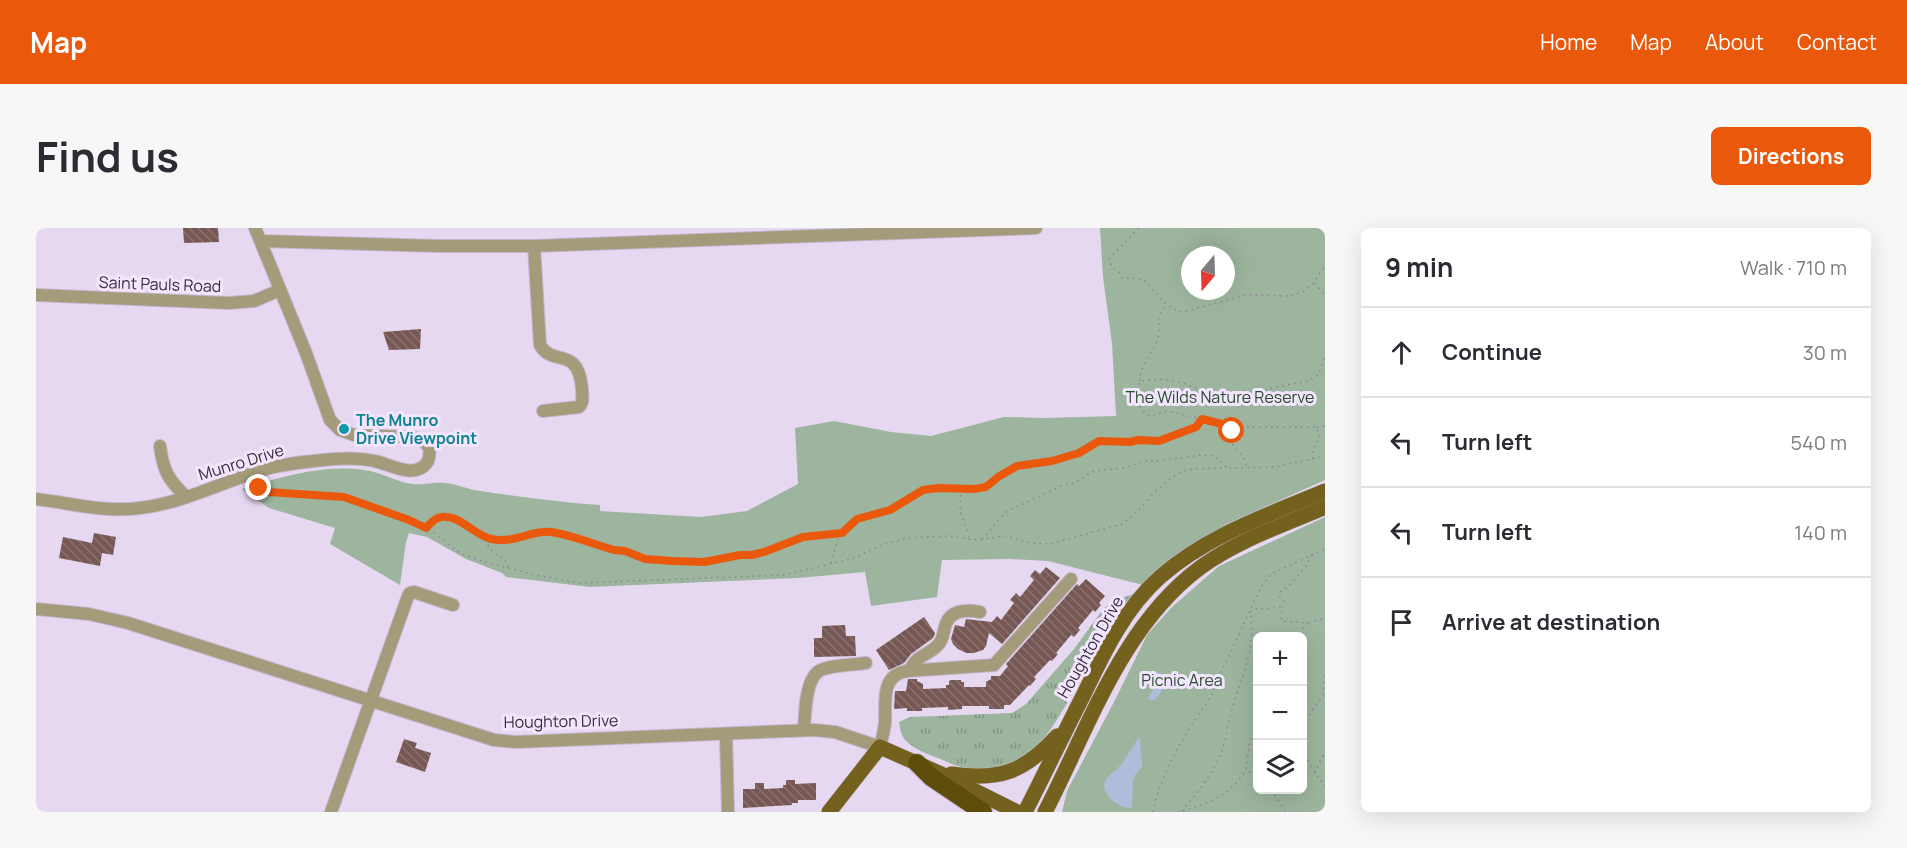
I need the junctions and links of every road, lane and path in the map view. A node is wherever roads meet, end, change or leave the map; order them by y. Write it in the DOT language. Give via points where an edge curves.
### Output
graph roads {
  1 [pos="255,228"];
  2 [pos="1036,228"];
  3 [pos="1139,228"];
  4 [pos="744,233"];
  5 [pos="261,241"];
  6 [pos="534,246"];
  7 [pos="1325,266"];
  8 [pos="1314,282"];
  9 [pos="280,290"];
  10 [pos="36,295"];
  11 [pos="1325,297"];
  12 [pos="1166,305"];
  13 [pos="1325,358"];
  14 [pos="1140,381"];
  15 [pos="543,411"];
  16 [pos="1202,419"];
  17 [pos="1325,426"];
  18 [pos="1234,427"];
  19 [pos="1316,427"];
  20 [pos="160,446"];
  21 [pos="1325,456"];
  22 [pos="1312,459"];
  23 [pos="1227,468"];
  24 [pos="1247,469"];
  25 [pos="256,484"];
  26 [pos="962,488"];
  27 [pos="1325,491"];
  28 [pos="186,497"];
  29 [pos="36,500"];
  30 [pos="1325,507"];
  31 [pos="426,528"];
  32 [pos="842,533"];
  33 [pos="493,539"];
  34 [pos="970,539"];
  35 [pos="982,539"];
  36 [pos="1325,549"];
  37 [pos="1312,555"];
  38 [pos="831,564"];
  39 [pos="509,569"];
  40 [pos="1071,579"];
  41 [pos="453,605"];
  42 [pos="1283,606"];
  43 [pos="36,609"];
  44 [pos="980,612"];
  45 [pos="1250,612"];
  46 [pos="1325,618"];
  47 [pos="1308,622"];
  48 [pos="1298,632"];
  49 [pos="866,663"];
  50 [pos="910,670"];
  51 [pos="1325,676"];
  52 [pos="371,702"];
  53 [pos="1066,728"];
  54 [pos="804,730"];
  55 [pos="726,734"];
  56 [pos="1253,735"];
  57 [pos="880,747"];
  58 [pos="1325,754"];
  59 [pos="917,763"];
  60 [pos="1246,770"];
  61 [pos="939,773"];
  62 [pos="1065,773"];
  63 [pos="1253,774"];
  64 [pos="1314,774"];
  65 [pos="1325,786"];
  66 [pos="1274,794"];
  67 [pos="332,812"];
  68 [pos="728,812"];
  69 [pos="829,812"];
  70 [pos="983,812"];
  71 [pos="1017,812"];
  72 [pos="1025,812"];
  73 [pos="1045,812"];
  74 [pos="1058,812"];
  75 [pos="1153,812"];
  76 [pos="1178,812"];
  77 [pos="1183,812"];
  78 [pos="1286,812"];
  1 -- 5 [label="street, Munro Drive"];
  2 -- 4 [label="street"];
  3 -- 12 [label="path" via="1109,260 1122,278 1143,279"];
  4 -- 6 [label="street"];
  5 -- 6 [label="street"];
  5 -- 9 [label="street, Munro Drive"];
  6 -- 15 [label="street" via="540,345 578,369 583,401 579,407"];
  7 -- 8 [label="path"];
  8 -- 11 [label="path"];
  8 -- 12 [label="path" via="1290,296 1246,295 1184,312"];
  9 -- 10 [label="street, Saint Pauls Road" via="254,301 229,303"];
  9 -- 28 [label="street, Munro Drive" via="333,424 354,435 418,438 429,447 429,459 424,466 412,470 354,458 306,461 265,469"];
  12 -- 14 [label="path" via="1159,313 1158,335"];
  13 -- 14 [label="path" via="1318,375 1309,381 1247,394 1215,395 1173,381"];
  14 -- 16 [label="path" via="1137,401 1150,416 1168,411"];
  16 -- 18 [label="path"];
  16 -- 26 [label="path" via="1196,427 1159,441 1099,441 1079,453 1017,466 986,487"];
  17 -- 19 [label="path"];
  18 -- 19 [label="path"];
  18 -- 24 [label="path" via="1231,443 1243,455"];
  19 -- 22 [label="path" via="1320,437 1312,450"];
  20 -- 28 [label="street" via="169,480"];
  21 -- 22 [label="path"];
  22 -- 24 [label="path" via="1275,468"];
  23 -- 24 [label="path"];
  23 -- 35 [label="path" via="1181,472 1122,524 1050,544 1006,536"];
  23 -- 35 [label="path" via="1215,456 1201,455 1094,471 1008,511"];
  25 -- 31 [label="path" via="268,492 344,497"];
  26 -- 32 [label="path" via="923,490 890,510 857,519"];
  26 -- 34 [label="path" via="960,511"];
  27 -- 53 [label="main road, Houghton Drive" via="1219,536 1160,577 1115,633"];
  28 -- 29 [label="street, Munro Drive" via="122,509"];
  30 -- 62 [label="main road, Houghton Drive" via="1231,548 1166,597 1150,616 1102,696"];
  31 -- 33 [label="path" via="441,517 451,518"];
  31 -- 39 [label="path" via="457,551"];
  32 -- 33 [label="path" via="803,537 764,552 704,562 645,559 550,532 512,540"];
  32 -- 38 [label="path"];
  33 -- 39 [label="path" via="491,550 503,557"];
  34 -- 35 [label="path"];
  34 -- 38 [label="path" via="948,536 897,540"];
  36 -- 37 [label="path"];
  37 -- 42 [label="path" via="1293,583 1279,593"];
  37 -- 45 [label="path" via="1271,574"];
  38 -- 39 [label="path" via="784,575 580,583"];
  40 -- 50 [label="street" via="994,665"];
  41 -- 52 [label="street" via="410,593"];
  42 -- 45 [label="path"];
  42 -- 47 [label="path" via="1282,621"];
  43 -- 52 [label="street, Houghton Drive" via="128,623"];
  44 -- 50 [label="street" via="961,610 953,614 939,644 916,659"];
  45 -- 75 [label="path" via="1215,691 1164,773"];
  45 -- 77 [label="path" via="1247,667 1221,753"];
  46 -- 47 [label="path"];
  47 -- 48 [label="path"];
  49 -- 54 [label="street" via="819,670 813,676"];
  50 -- 57 [label="street" via="897,674 886,688"];
  51 -- 64 [label="path" via="1323,694 1303,731"];
  52 -- 55 [label="street, Houghton Drive" via="500,741"];
  52 -- 67 [label="street"];
  53 -- 61 [label="main road" via="1034,759 1007,774 981,777"];
  53 -- 72 [label="main road, Houghton Drive"];
  54 -- 55 [label="street, Houghton Drive"];
  54 -- 57 [label="street, Houghton Drive" via="835,732"];
  55 -- 68 [label="street"];
  56 -- 60 [label="path"];
  57 -- 59 [label="main road, Houghton Drive"];
  57 -- 69 [label="main road"];
  58 -- 64 [label="path"];
  59 -- 61 [label="main road, Houghton Drive"];
  59 -- 70 [label="highway"];
  60 -- 63 [label="path"];
  60 -- 77 [label="path" via="1230,790"];
  61 -- 71 [label="main road, Houghton Drive"];
  62 -- 73 [label="main road, Houghton Drive"];
  62 -- 74 [label="main road"];
  64 -- 65 [label="path"];
  66 -- 78 [label="path"];
  76 -- 77 [label="path"];
}
